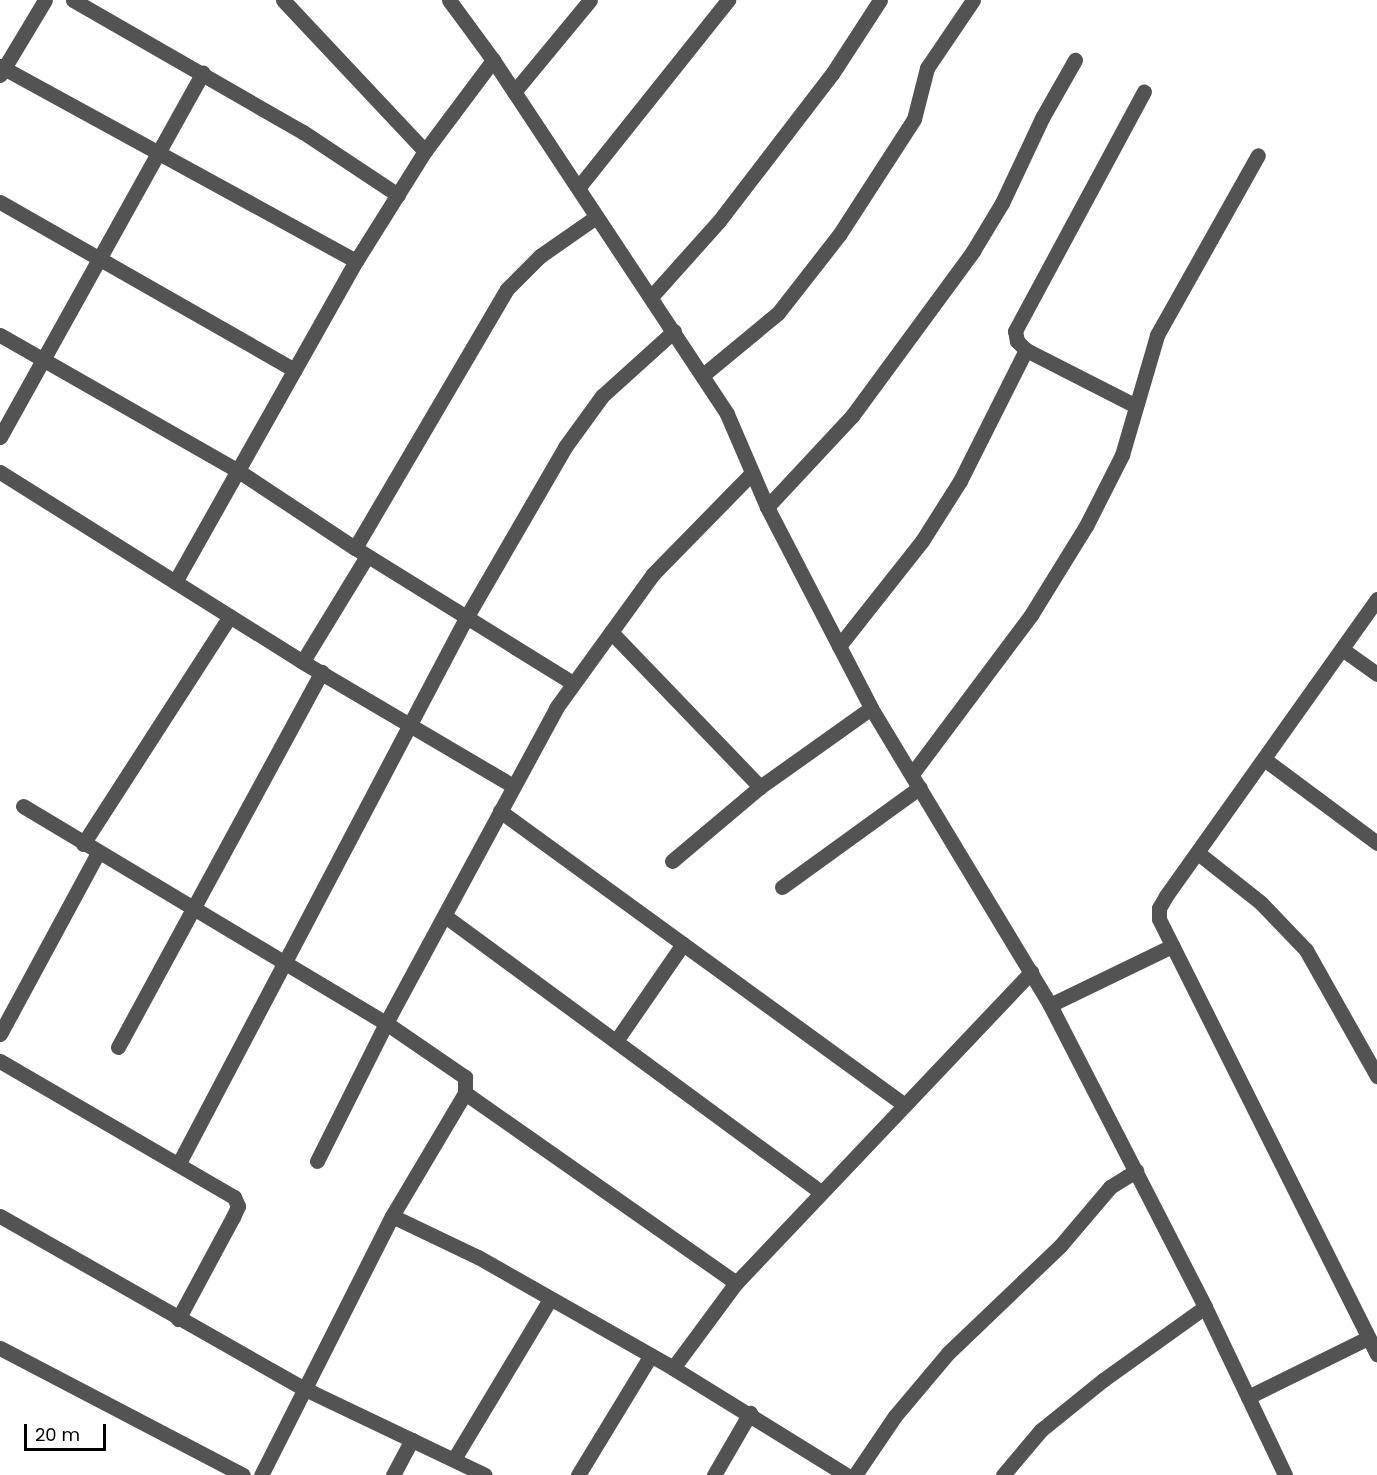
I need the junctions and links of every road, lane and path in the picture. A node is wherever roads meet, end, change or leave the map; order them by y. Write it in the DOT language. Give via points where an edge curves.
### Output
graph roads {
  1 [pos="45,0"];
  2 [pos="73,0"];
  3 [pos="283,0"];
  4 [pos="449,0"];
  5 [pos="590,0"];
  6 [pos="728,0"];
  7 [pos="880,0"];
  8 [pos="973,0"];
  9 [pos="493,60"];
  10 [pos="1075,60"];
  11 [pos="1,70"];
  12 [pos="203,73"];
  13 [pos="1144,90"];
  14 [pos="514,92"];
  15 [pos="425,151"];
  16 [pos="157,153"];
  17 [pos="1258,155"];
  18 [pos="578,188"];
  19 [pos="398,195"];
  20 [pos="0,202"];
  21 [pos="596,217"];
  22 [pos="98,259"];
  23 [pos="356,261"];
  24 [pos="651,297"];
  25 [pos="674,331"];
  26 [pos="0,335"];
  27 [pos="1026,350"];
  28 [pos="42,360"];
  29 [pos="294,370"];
  30 [pos="703,375"];
  31 [pos="1136,406"];
  32 [pos="0,437"];
  33 [pos="0,472"];
  34 [pos="240,472"];
  35 [pos="752,474"];
  36 [pos="767,507"];
  37 [pos="361,552"];
  38 [pos="175,582"];
  39 [pos="1377,599"];
  40 [pos="230,616"];
  41 [pos="466,618"];
  42 [pos="611,632"];
  43 [pos="838,646"];
  44 [pos="1342,649"];
  45 [pos="303,661"];
  46 [pos="322,672"];
  47 [pos="1377,674"];
  48 [pos="573,683"];
  49 [pos="870,708"];
  50 [pos="412,726"];
  51 [pos="1264,759"];
  52 [pos="916,781"];
  53 [pos="513,786"];
  54 [pos="760,787"];
  55 [pos="23,806"];
  56 [pos="500,810"];
  57 [pos="1377,843"];
  58 [pos="83,844"];
  59 [pos="98,853"];
  60 [pos="1198,854"];
  61 [pos="672,861"];
  62 [pos="782,887"];
  63 [pos="193,909"];
  64 [pos="445,916"];
  65 [pos="683,944"];
  66 [pos="1172,946"];
  67 [pos="287,964"];
  68 [pos="1031,972"];
  69 [pos="1050,1005"];
  70 [pos="386,1023"];
  71 [pos="0,1034"];
  72 [pos="616,1041"];
  73 [pos="118,1047"];
  74 [pos="0,1061"];
  75 [pos="1377,1076"];
  76 [pos="465,1094"];
  77 [pos="904,1105"];
  78 [pos="316,1161"];
  79 [pos="178,1163"];
  80 [pos="1136,1172"];
  81 [pos="821,1192"];
  82 [pos="0,1215"];
  83 [pos="393,1216"];
  84 [pos="736,1283"];
  85 [pos="550,1299"];
  86 [pos="1205,1307"];
  87 [pos="178,1318"];
  88 [pos="1368,1338"];
  89 [pos="0,1348"];
  90 [pos="651,1355"];
  91 [pos="1377,1355"];
  92 [pos="674,1368"];
  93 [pos="305,1389"];
  94 [pos="1248,1397"];
  95 [pos="750,1413"];
  96 [pos="412,1440"];
  97 [pos="454,1459"];
  98 [pos="243,1475"];
  99 [pos="261,1475"];
  100 [pos="393,1475"];
  101 [pos="485,1475"];
  102 [pos="578,1475"];
  103 [pos="714,1475"];
  104 [pos="846,1475"];
  105 [pos="855,1475"];
  106 [pos="1004,1475"];
  107 [pos="1285,1475"];
  1 -- 11 [label="street"];
  2 -- 12 [label="street"];
  3 -- 15 [label="street"];
  4 -- 9 [label="street"];
  5 -- 14 [label="street"];
  6 -- 18 [label="street"];
  7 -- 24 [label="street" via="832,74 719,221"];
  8 -- 30 [label="street" via="927,68 914,119 839,235 778,313"];
  9 -- 14 [label="street"];
  9 -- 15 [label="street"];
  10 -- 36 [label="street" via="973,251 852,416"];
  11 -- 16 [label="street"];
  12 -- 16 [label="street"];
  12 -- 19 [label="street" via="303,132"];
  13 -- 27 [label="street" via="1018,321 1017,341"];
  14 -- 18 [label="street"];
  15 -- 19 [label="street"];
  16 -- 22 [label="street"];
  16 -- 23 [label="street"];
  17 -- 31 [label="street" via="1173,302 1145,369"];
  18 -- 21 [label="street"];
  19 -- 23 [label="street"];
  20 -- 22 [label="street"];
  21 -- 24 [label="street"];
  21 -- 37 [label="street" via="540,256 507,289"];
  22 -- 28 [label="street"];
  22 -- 29 [label="street"];
  23 -- 29 [label="street"];
  24 -- 25 [label="street"];
  25 -- 30 [label="street"];
  25 -- 41 [label="street" via="585,415"];
  26 -- 28 [label="street"];
  27 -- 31 [label="street"];
  27 -- 43 [label="street" via="960,481 922,541"];
  28 -- 32 [label="street"];
  28 -- 34 [label="street"];
  29 -- 34 [label="street"];
  30 -- 35 [label="street" via="727,414"];
  31 -- 52 [label="street" via="1122,455 1080,536 1031,615"];
  33 -- 38 [label="street"];
  34 -- 37 [label="street"];
  34 -- 38 [label="street"];
  35 -- 36 [label="street"];
  35 -- 42 [label="street" via="652,574"];
  36 -- 43 [label="street"];
  37 -- 41 [label="street"];
  37 -- 45 [label="street"];
  38 -- 40 [label="street"];
  39 -- 44 [label="street"];
  40 -- 45 [label="street"];
  40 -- 58 [label="street"];
  41 -- 48 [label="street"];
  41 -- 50 [label="street"];
  42 -- 48 [label="street"];
  42 -- 54 [label="street"];
  43 -- 49 [label="street"];
  44 -- 47 [label="street"];
  44 -- 51 [label="street"];
  45 -- 46 [label="street"];
  46 -- 50 [label="street"];
  46 -- 63 [label="street"];
  48 -- 53 [label="street" via="542,730"];
  49 -- 52 [label="street"];
  49 -- 54 [label="street"];
  50 -- 53 [label="street"];
  50 -- 67 [label="street"];
  51 -- 57 [label="street"];
  51 -- 60 [label="street"];
  52 -- 62 [label="street"];
  52 -- 68 [label="street"];
  53 -- 56 [label="street"];
  54 -- 61 [label="street"];
  55 -- 58 [label="street"];
  56 -- 64 [label="street"];
  56 -- 65 [label="street"];
  58 -- 59 [label="street"];
  59 -- 63 [label="street"];
  59 -- 71 [label="street"];
  60 -- 66 [label="street" via="1159,908 1159,919"];
  60 -- 75 [label="street" via="1261,903 1306,950"];
  63 -- 67 [label="street"];
  63 -- 73 [label="street"];
  64 -- 70 [label="street"];
  64 -- 72 [label="street"];
  65 -- 72 [label="street"];
  65 -- 77 [label="street"];
  66 -- 69 [label="street"];
  66 -- 88 [label="street"];
  67 -- 70 [label="street"];
  67 -- 79 [label="street"];
  68 -- 69 [label="street"];
  68 -- 77 [label="street"];
  69 -- 80 [label="street"];
  70 -- 76 [label="street" via="457,1069 465,1077"];
  70 -- 78 [label="street"];
  72 -- 81 [label="street"];
  74 -- 79 [label="street"];
  76 -- 83 [label="street"];
  76 -- 84 [label="street"];
  77 -- 81 [label="street"];
  79 -- 87 [label="street" via="226,1191 238,1206"];
  80 -- 86 [label="street"];
  80 -- 105 [label="street" via="1110,1187 1060,1246 948,1353 896,1416"];
  81 -- 84 [label="street"];
  82 -- 87 [label="street"];
  83 -- 85 [label="street" via="447,1240"];
  83 -- 93 [label="street"];
  84 -- 92 [label="street"];
  85 -- 90 [label="street"];
  85 -- 97 [label="street"];
  86 -- 94 [label="street"];
  86 -- 106 [label="street" via="1041,1430"];
  87 -- 93 [label="street"];
  88 -- 91 [label="street"];
  88 -- 94 [label="street"];
  89 -- 98 [label="street"];
  90 -- 92 [label="street"];
  90 -- 102 [label="street"];
  92 -- 95 [label="street"];
  93 -- 96 [label="street"];
  93 -- 99 [label="street"];
  94 -- 107 [label="street"];
  95 -- 103 [label="street"];
  95 -- 104 [label="street"];
  96 -- 97 [label="street"];
  96 -- 100 [label="street"];
  97 -- 101 [label="street"];
}
